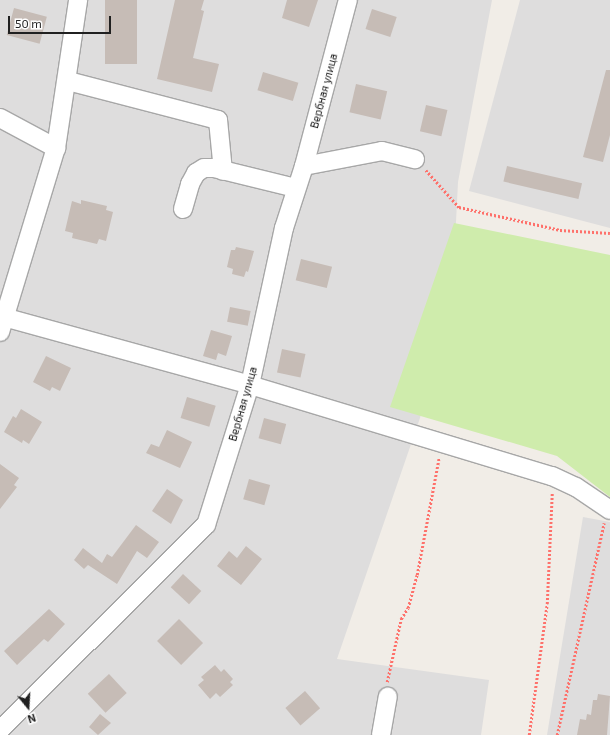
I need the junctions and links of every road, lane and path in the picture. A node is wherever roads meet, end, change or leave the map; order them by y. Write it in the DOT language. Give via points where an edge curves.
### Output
graph roads {
  1 [pos="78,0"];
  2 [pos="348,0"];
  3 [pos="68,81"];
  4 [pos="0,118"];
  5 [pos="56,148"];
  6 [pos="415,158"];
  7 [pos="304,166"];
  8 [pos="223,171"];
  9 [pos="296,188"];
  10 [pos="183,209"];
  11 [pos="610,234"];
  12 [pos="1,321"];
  13 [pos="250,386"];
  14 [pos="442,444"];
  15 [pos="552,476"];
  16 [pos="608,510"];
  17 [pos="388,696"];
  18 [pos="0,730"];
  19 [pos="381,735"];
  20 [pos="529,735"];
  21 [pos="557,735"];
  1 -- 3 [label="street"];
  2 -- 7 [label="street, Вербная улица"];
  3 -- 5 [label="street"];
  3 -- 8 [label="street" via="218,120"];
  4 -- 5 [label="street"];
  5 -- 12 [label="street"];
  6 -- 7 [label="street" via="382,151"];
  6 -- 11 [label="path" via="459,207 560,230"];
  7 -- 9 [label="street, Вербная улица"];
  8 -- 9 [label="street"];
  8 -- 10 [label="street" via="204,168 196,173"];
  9 -- 13 [label="street, Вербная улица" via="284,228"];
  12 -- 13 [label="street"];
  13 -- 14 [label="street"];
  13 -- 18 [label="street, Вербная улица" via="206,526"];
  14 -- 15 [label="street"];
  14 -- 17 [label="path" via="417,576 408,608 401,619 387,676"];
  15 -- 16 [label="street" via="576,487"];
  15 -- 20 [label="path" via="547,604"];
  16 -- 21 [label="path"];
  17 -- 19 [label="street"];
}
